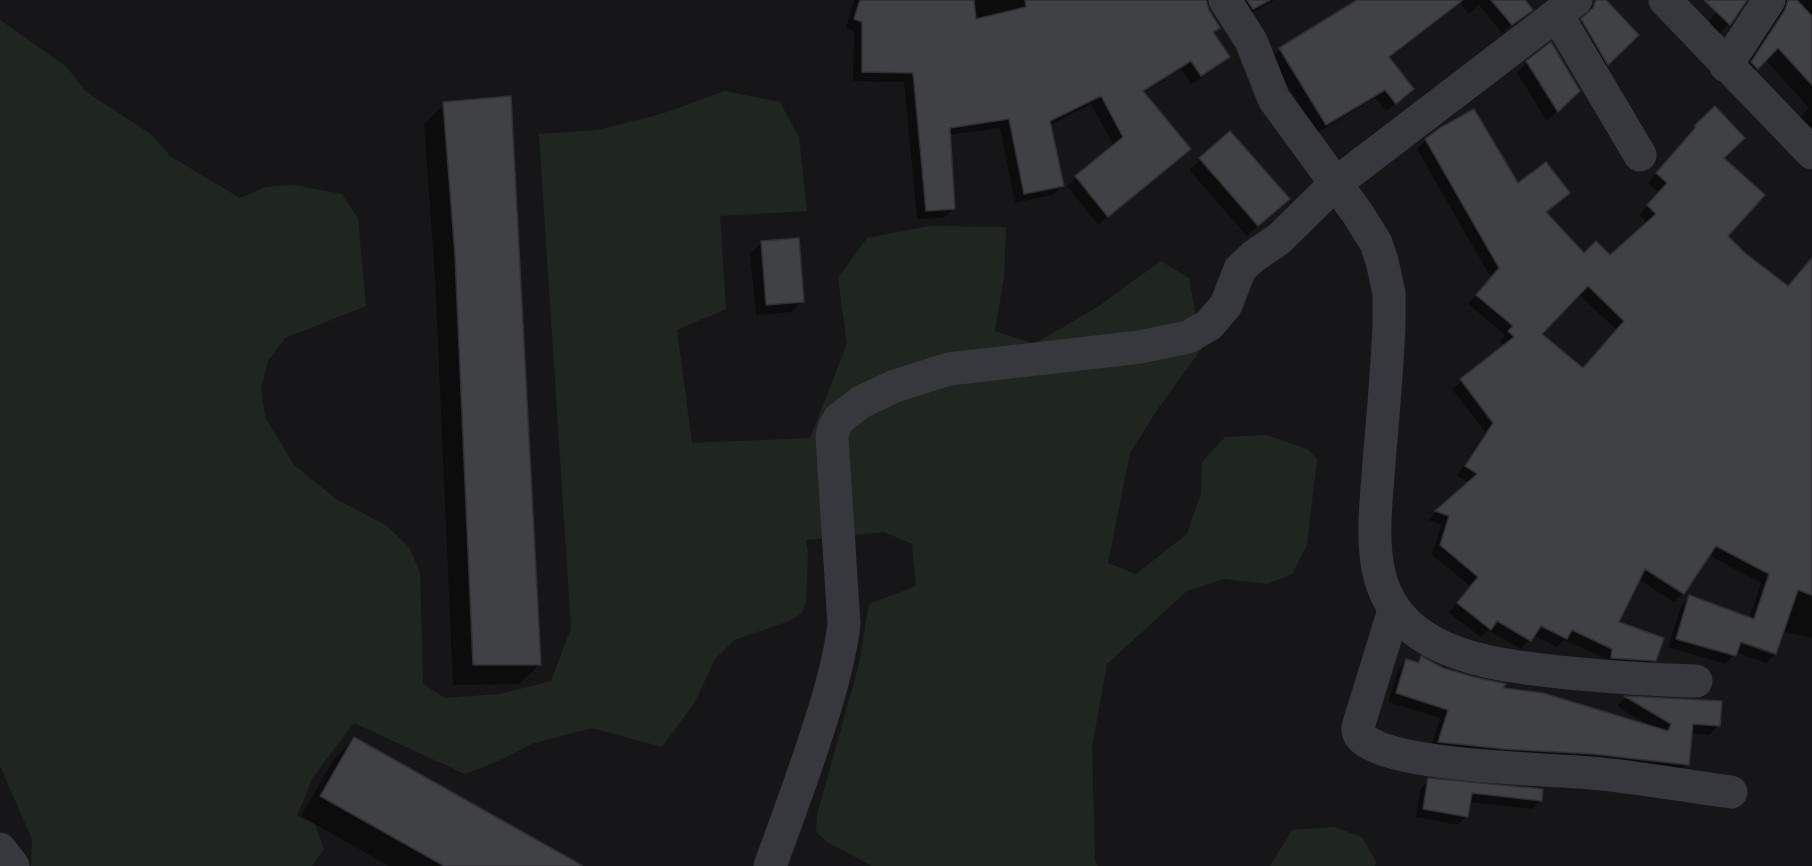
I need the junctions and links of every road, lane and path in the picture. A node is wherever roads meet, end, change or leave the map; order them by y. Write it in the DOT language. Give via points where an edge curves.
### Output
graph roads {
  1 [pos="1225,0"];
  2 [pos="1665,0"];
  3 [pos="1769,0"];
  4 [pos="1566,8"];
  5 [pos="1726,66"];
  6 [pos="1812,153"];
  7 [pos="1640,155"];
  8 [pos="1335,184"];
  9 [pos="1395,610"];
  10 [pos="1696,681"];
  11 [pos="1731,792"];
  12 [pos="0,849"];
  13 [pos="13,866"];
  14 [pos="770,866"];
  1 -- 8 [label="street" via="1251,41 1274,99"];
  2 -- 5 [label="street"];
  3 -- 5 [label="street"];
  4 -- 7 [label="street"];
  4 -- 8 [label="street"];
  5 -- 6 [label="street"];
  8 -- 9 [label="street" via="1376,243 1389,293 1375,543 1381,584"];
  8 -- 14 [label="street" via="1279,239 1240,269 1226,305 1209,325 1188,337 1140,347 949,369 895,386 843,414 832,437 844,624 842,646 804,774"];
  9 -- 10 [label="street" via="1409,625 1458,655 1543,670"];
  9 -- 11 [label="street" via="1358,727 1360,736 1369,744 1444,763 1591,772"];
  12 -- 13 [label="street"];
}
